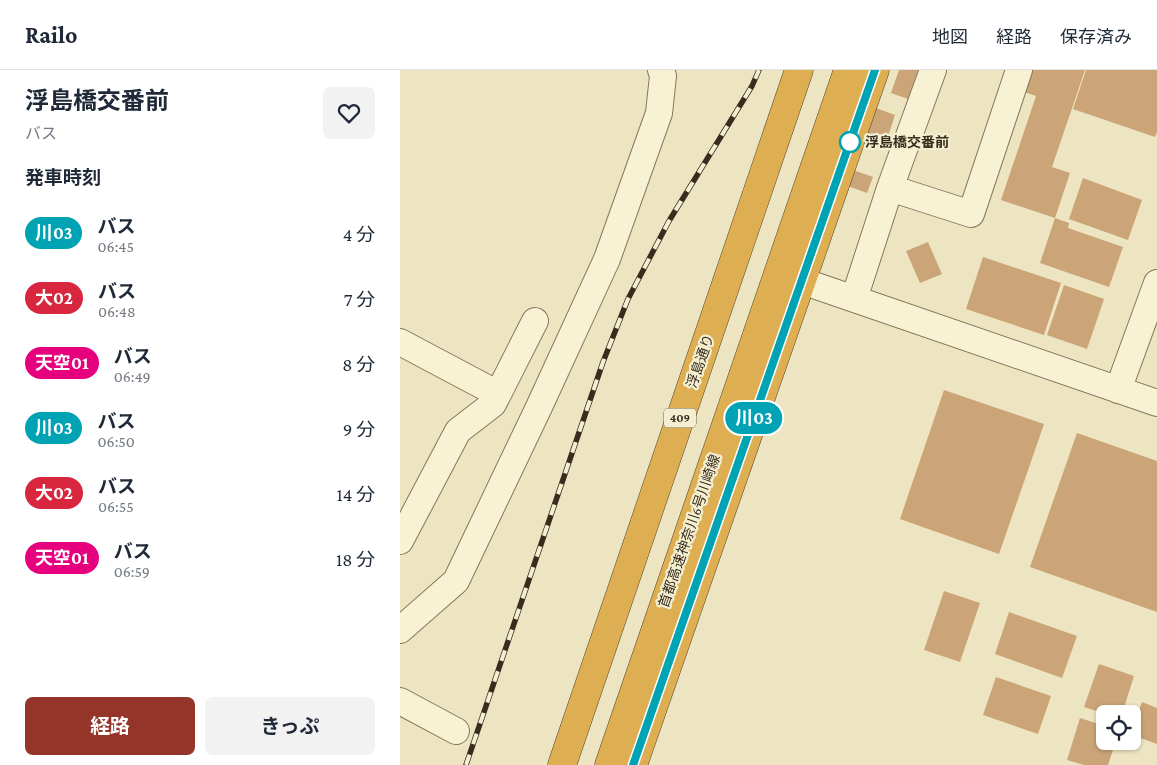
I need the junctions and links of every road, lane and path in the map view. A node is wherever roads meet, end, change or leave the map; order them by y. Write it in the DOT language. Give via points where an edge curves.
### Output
graph roads {
  1 [pos="661,70"];
  2 [pos="799,70"];
  3 [pos="828,70"];
  4 [pos="848,70"];
  5 [pos="875,70"];
  6 [pos="933,70"];
  7 [pos="1019,70"];
  8 [pos="890,188"];
  9 [pos="802,281"];
  10 [pos="1157,284"];
  11 [pos="854,299"];
  12 [pos="535,321"];
  13 [pos="400,342"];
  14 [pos="1118,390"];
  15 [pos="498,394"];
  16 [pos="1157,403"];
  17 [pos="400,541"];
  18 [pos="400,630"];
  19 [pos="400,701"];
  20 [pos="456,731"];
  21 [pos="562,765"];
  22 [pos="590,765"];
  23 [pos="609,765"];
  24 [pos="633,765"];
  1 -- 18 [label="lane" via="659,113 607,260 543,398 456,581"];
  2 -- 21 [label="highway, 浮島通り / 409"];
  3 -- 22 [label="highway, 首都高速神奈川6号川崎線"];
  4 -- 23 [label="highway, 首都高速神奈川6号川崎線"];
  5 -- 9 [label="highway"];
  6 -- 8 [label="lane"];
  7 -- 8 [label="lane" via="971,214"];
  8 -- 11 [label="lane"];
  9 -- 11 [label="lane"];
  9 -- 24 [label="highway"];
  10 -- 14 [label="lane"];
  11 -- 14 [label="lane"];
  12 -- 15 [label="lane"];
  13 -- 15 [label="lane"];
  14 -- 16 [label="lane"];
  15 -- 17 [label="lane" via="493,404 458,431"];
  19 -- 20 [label="lane"];
}
